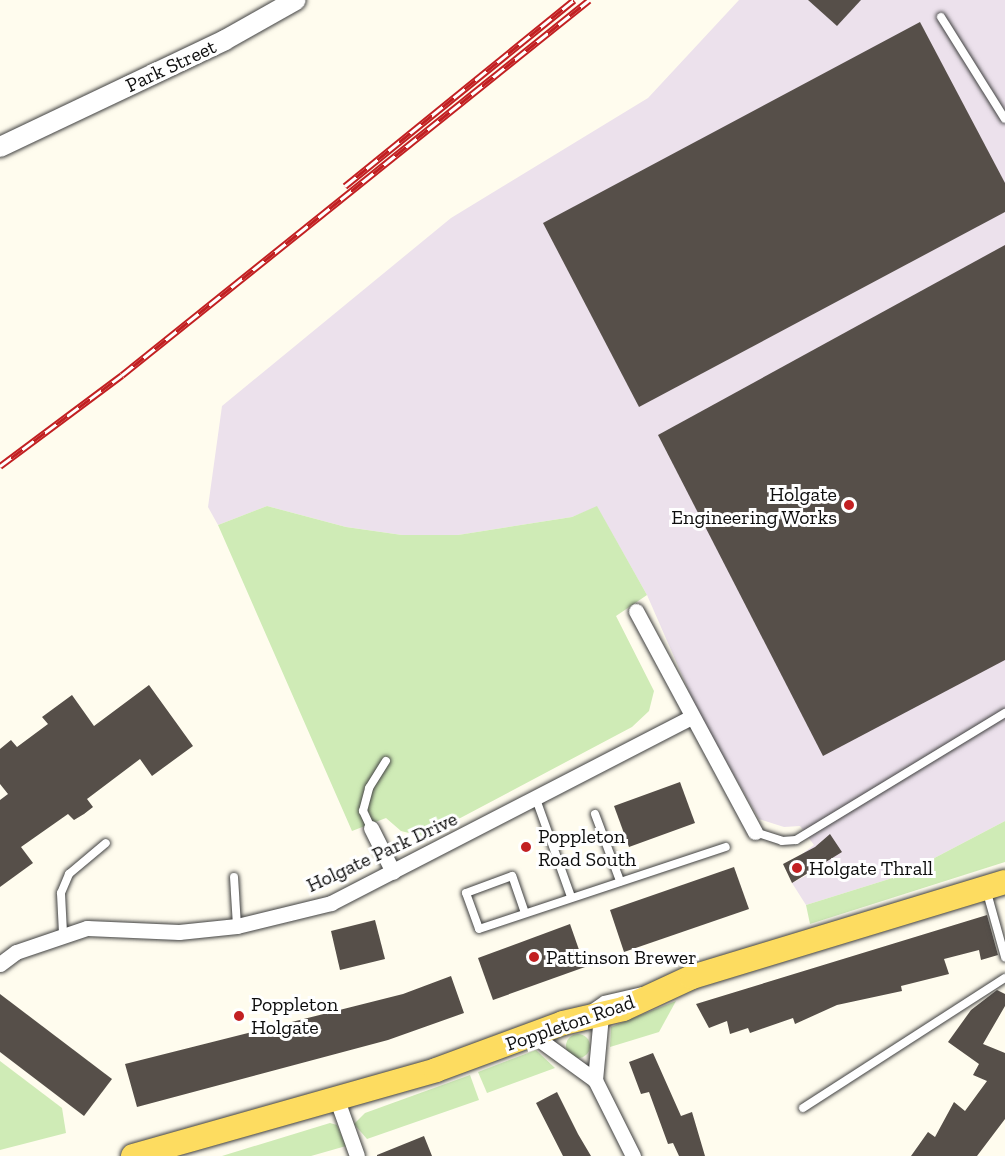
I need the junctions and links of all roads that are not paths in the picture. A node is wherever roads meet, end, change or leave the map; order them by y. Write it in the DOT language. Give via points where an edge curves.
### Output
graph roads {
  1 [pos="296,0"];
  2 [pos="941,17"];
  3 [pos="1005,119"];
  4 [pos="43,124"];
  5 [pos="0,138"];
  6 [pos="0,147"];
  7 [pos="636,611"];
  8 [pos="1005,713"];
  9 [pos="692,717"];
  10 [pos="386,761"];
  11 [pos="536,799"];
  12 [pos="595,814"];
  13 [pos="371,828"];
  14 [pos="755,832"];
  15 [pos="106,843"];
  16 [pos="726,847"];
  17 [pos="393,872"];
  18 [pos="234,878"];
  19 [pos="620,881"];
  20 [pos="995,885"];
  21 [pos="571,897"];
  22 [pos="525,913"];
  23 [pos="237,926"];
  24 [pos="63,933"];
  25 [pos="1005,957"];
  26 [pos="0,964"];
  27 [pos="1005,978"];
  28 [pos="661,988"];
  29 [pos="601,1015"];
  30 [pos="576,1019"];
  31 [pos="533,1035"];
  32 [pos="595,1080"];
  33 [pos="337,1100"];
  34 [pos="803,1108"];
  35 [pos="141,1155"];
  36 [pos="357,1156"];
  37 [pos="633,1156"];
  1 -- 4 [label="street, Park Street" via="225,40"];
  2 -- 3 [label="lane"];
  4 -- 5 [label="street, Park Street"];
  4 -- 6 [label="street, Park Street"];
  7 -- 9 [label="street"];
  8 -- 14 [label="lane" via="796,840 782,842"];
  9 -- 11 [label="street, Holgate Park Drive"];
  9 -- 14 [label="street"];
  10 -- 13 [label="lane" via="369,788 363,811"];
  11 -- 17 [label="street, Holgate Park Drive"];
  11 -- 21 [label="lane"];
  12 -- 19 [label="lane"];
  13 -- 17 [label="street"];
  15 -- 24 [label="lane" via="69,874 61,893"];
  16 -- 19 [label="lane"];
  17 -- 23 [label="street, Holgate Park Drive" via="331,903"];
  18 -- 23 [label="lane"];
  19 -- 21 [label="lane"];
  20 -- 25 [label="lane"];
  20 -- 28 [label="main road, Poppleton Road"];
  21 -- 22 [label="lane"];
  22 -- 22 [label="lane" via="512,876 466,893 479,929"];
  23 -- 24 [label="street, Holgate Park Drive" via="179,932 87,928"];
  24 -- 26 [label="street, Holgate Park Drive" via="16,952"];
  27 -- 34 [label="lane"];
  28 -- 29 [label="main road, Poppleton Road"];
  28 -- 30 [label="lane" via="604,1000"];
  29 -- 30 [label="main road, Poppleton Road"];
  29 -- 32 [label="street"];
  30 -- 31 [label="main road, Poppleton Road"];
  31 -- 32 [label="street"];
  31 -- 33 [label="main road, Poppleton Road"];
  32 -- 37 [label="street"];
  33 -- 35 [label="main road, Poppleton Road"];
  33 -- 36 [label="street"];
}
